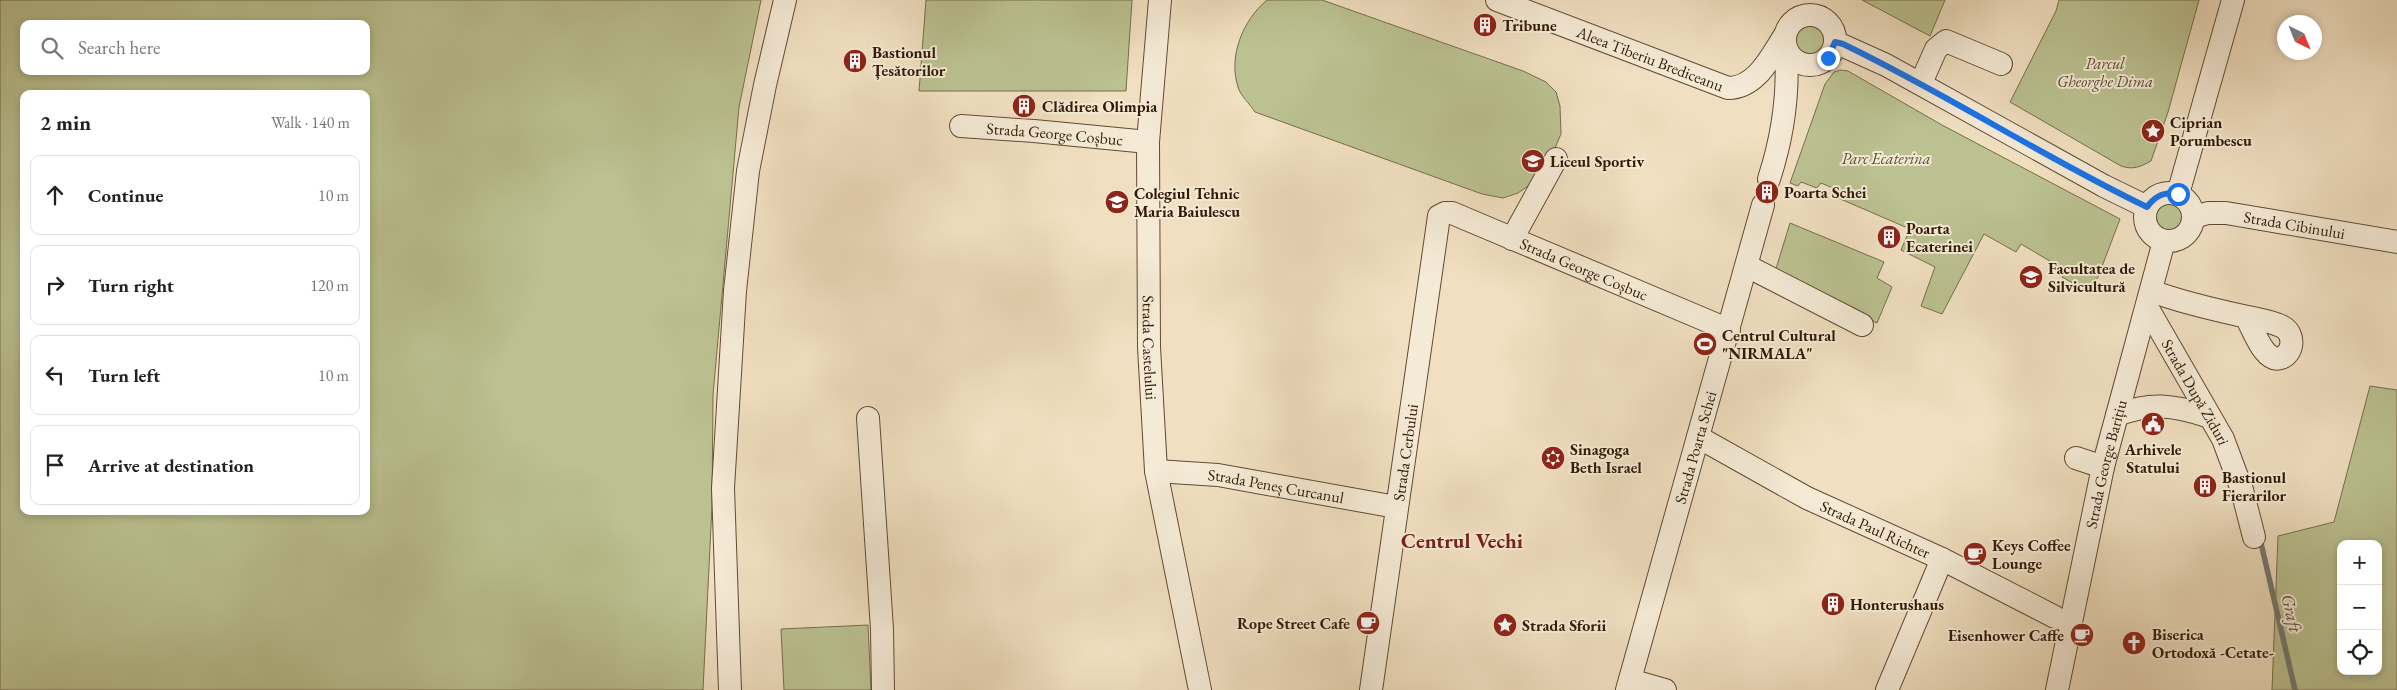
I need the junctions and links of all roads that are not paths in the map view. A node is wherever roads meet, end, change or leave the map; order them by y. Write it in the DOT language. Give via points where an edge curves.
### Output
graph roads {
  1 [pos="785,0"];
  2 [pos="1160,0"];
  3 [pos="1497,0"];
  4 [pos="2232,0"];
  5 [pos="1788,27"];
  6 [pos="1835,42"];
  7 [pos="2001,64"];
  8 [pos="1921,83"];
  9 [pos="961,126"];
  10 [pos="1148,142"];
  11 [pos="1556,159"];
  12 [pos="1769,180"];
  13 [pos="2178,194"];
  14 [pos="1763,205"];
  15 [pos="2147,207"];
  16 [pos="1439,216"];
  17 [pos="2194,217"];
  18 [pos="1512,239"];
  19 [pos="2164,241"];
  20 [pos="2397,242"];
  21 [pos="1747,266"];
  22 [pos="2149,299"];
  23 [pos="2246,317"];
  24 [pos="1862,325"];
  25 [pos="1729,330"];
  26 [pos="2117,415"];
  27 [pos="2207,416"];
  28 [pos="868,418"];
  29 [pos="1698,437"];
  30 [pos="2076,458"];
  31 [pos="2103,468"];
  32 [pos="1156,471"];
  33 [pos="1396,507"];
  34 [pos="2254,537"];
  35 [pos="1942,558"];
  36 [pos="2055,616"];
  37 [pos="1628,685"];
  38 [pos="731,689"];
  39 [pos="883,690"];
  40 [pos="1200,690"];
  41 [pos="1371,690"];
  42 [pos="1665,690"];
  43 [pos="1887,690"];
  44 [pos="2057,690"];
  1 -- 38 [label="street" via="748,171 735,291 723,488"];
  2 -- 10 [label="street, Strada Castelului"];
  3 -- 5 [label="street, Aleea Tiberiu Brediceanu" via="1728,88 1751,81 1764,67"];
  4 -- 13 [label="street"];
  5 -- 6 [label="street" via="1799,17 1816,15 1830,25"];
  5 -- 6 [label="street" via="1796,62 1812,65 1828,58"];
  5 -- 12 [label="street" via="1782,140"];
  6 -- 8 [label="street"];
  7 -- 8 [label="street" via="1946,41 1936,49"];
  8 -- 15 [label="street"];
  9 -- 10 [label="street, Strada George Coșbuc"];
  10 -- 32 [label="street, Strada Castelului" via="1149,347"];
  11 -- 18 [label="street"];
  13 -- 15 [label="street" via="2157,196"];
  13 -- 17 [label="street" via="2189,203"];
  14 -- 21 [label="street, Strada Poarta Schei"];
  15 -- 19 [label="street" via="2145,218 2149,230"];
  16 -- 18 [label="street, Strada George Coșbuc" via="1452,213"];
  16 -- 33 [label="street, Strada Cerbului"];
  17 -- 19 [label="street" via="2182,238"];
  17 -- 20 [label="street, Strada Cibinului" via="2226,213"];
  18 -- 25 [label="street, Strada George Coșbuc"];
  19 -- 22 [label="street, Strada George Barițiu"];
  21 -- 24 [label="street"];
  21 -- 25 [label="street, Strada Poarta Schei"];
  22 -- 23 [label="street" via="2178,301"];
  22 -- 26 [label="street, Strada George Barițiu"];
  22 -- 27 [label="street, Strada După Ziduri"];
  25 -- 29 [label="street, Strada Poarta Schei"];
  26 -- 27 [label="street" via="2137,407 2163,405"];
  26 -- 31 [label="street, Strada George Barițiu"];
  27 -- 34 [label="street, Strada După Ziduri" via="2223,439 2242,490"];
  28 -- 39 [label="street"];
  29 -- 35 [label="street, Strada Paul Richter" via="1807,498"];
  29 -- 37 [label="street, Strada Poarta Schei"];
  30 -- 31 [label="street"];
  31 -- 44 [label="street, Strada George Barițiu"];
  32 -- 33 [label="street, Strada Peneș Curcanul" via="1218,475"];
  32 -- 40 [label="street, Strada Castelului"];
  33 -- 41 [label="street, Strada Cerbului"];
  35 -- 36 [label="street, Strada Paul Richter"];
  35 -- 43 [label="street"];
  37 -- 42 [label="street"];
}
